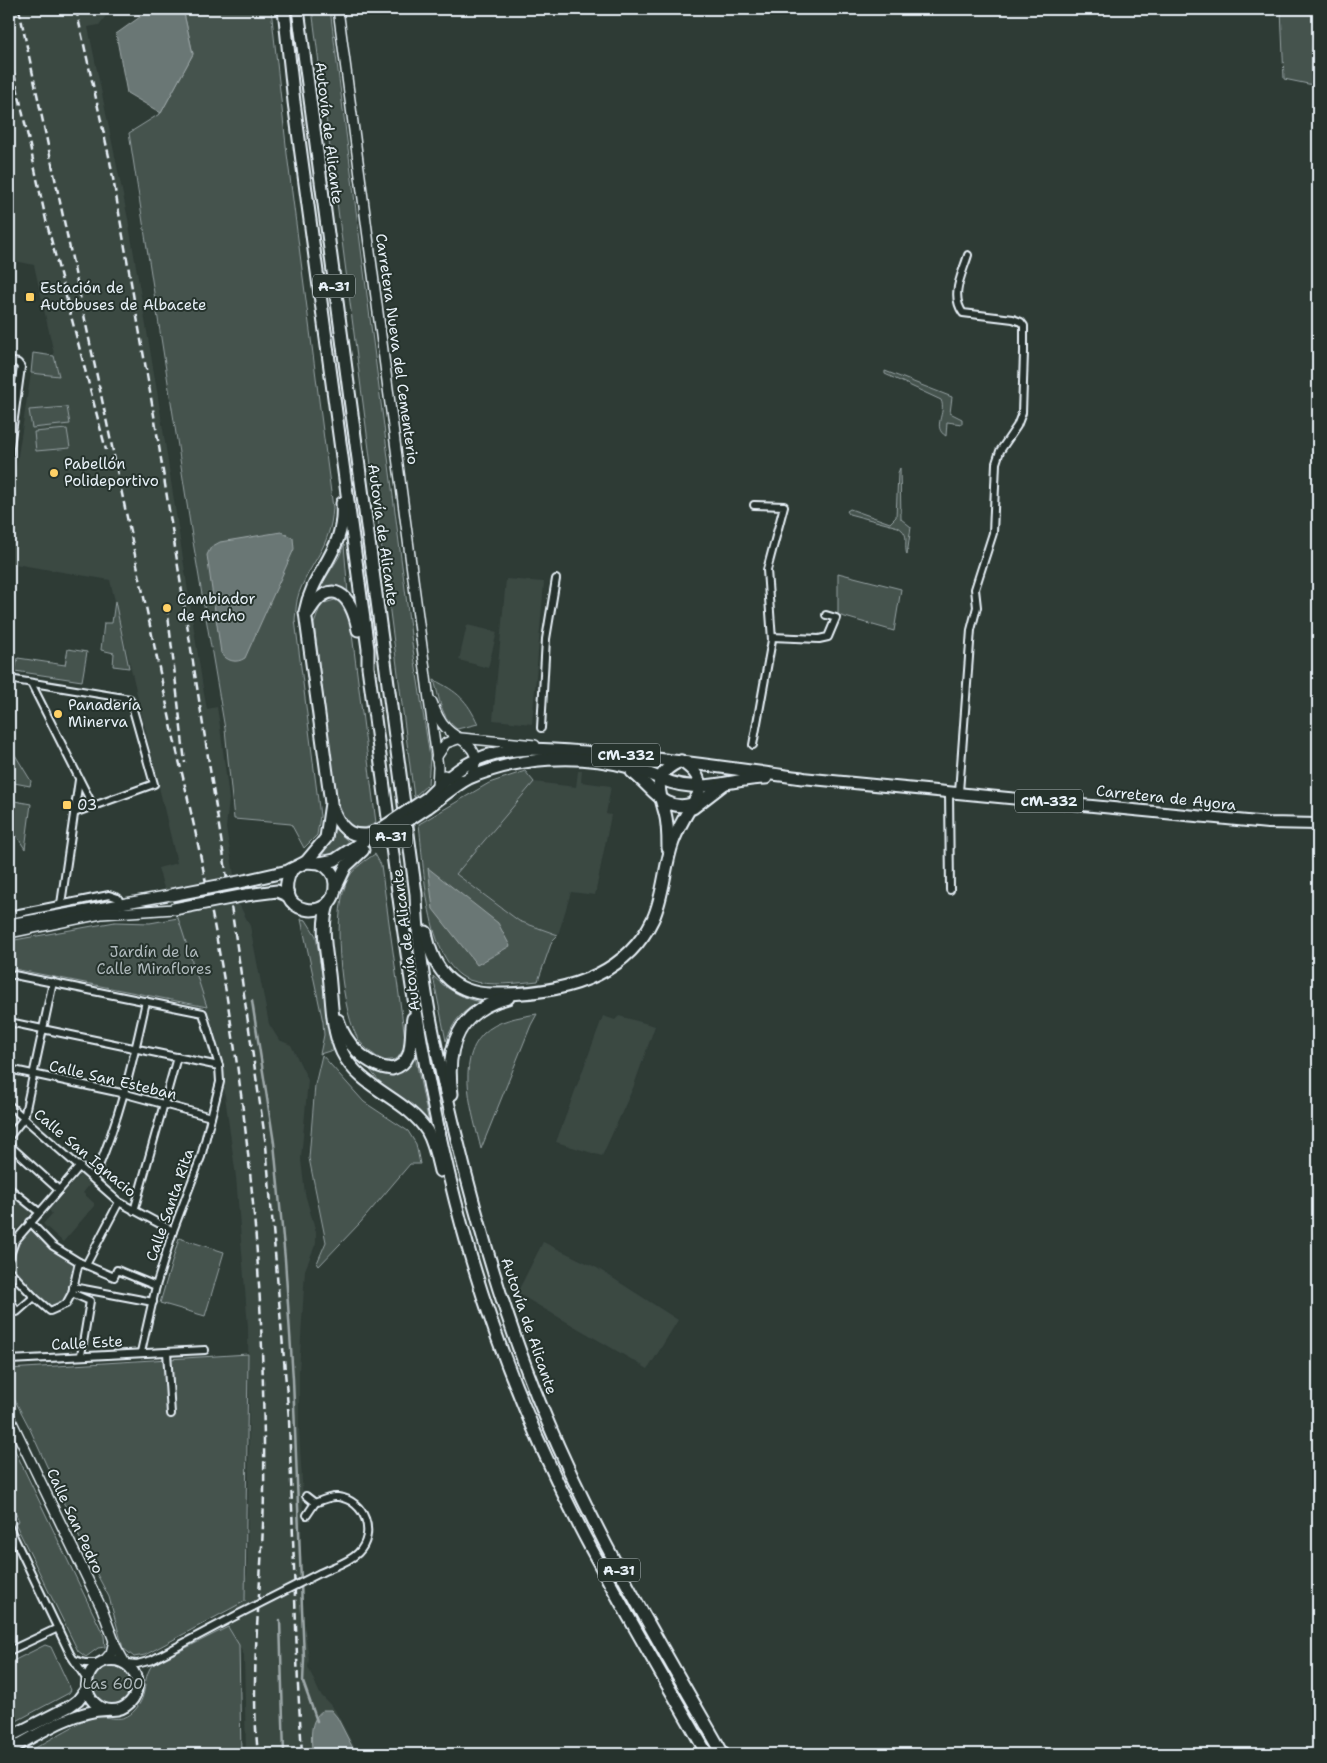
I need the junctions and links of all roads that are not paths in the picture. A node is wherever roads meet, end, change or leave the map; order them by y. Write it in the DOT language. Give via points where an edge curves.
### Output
graph roads {
  1 [pos="284,9"];
  2 [pos="298,9"];
  3 [pos="338,9"];
  4 [pos="968,255"];
  5 [pos="9,361"];
  6 [pos="9,454"];
  7 [pos="343,474"];
  8 [pos="754,505"];
  9 [pos="556,579"];
  10 [pos="826,615"];
  11 [pos="306,617"];
  12 [pos="772,637"];
  13 [pos="368,667"];
  14 [pos="9,679"];
  15 [pos="31,683"];
  16 [pos="428,692"];
  17 [pos="541,728"];
  18 [pos="461,738"];
  19 [pos="753,745"];
  20 [pos="570,751"];
  21 [pos="476,759"];
  22 [pos="681,761"];
  23 [pos="437,762"];
  24 [pos="619,764"];
  25 [pos="448,778"];
  26 [pos="802,778"];
  27 [pos="80,779"];
  28 [pos="468,779"];
  29 [pos="660,779"];
  30 [pos="728,782"];
  31 [pos="700,786"];
  32 [pos="438,787"];
  33 [pos="954,791"];
  34 [pos="659,797"];
  35 [pos="428,802"];
  36 [pos="331,803"];
  37 [pos="692,804"];
  38 [pos="93,806"];
  39 [pos="74,812"];
  40 [pos="685,816"];
  41 [pos="1317,824"];
  42 [pos="376,837"];
  43 [pos="668,860"];
  44 [pos="306,862"];
  45 [pos="320,863"];
  46 [pos="292,869"];
  47 [pos="335,888"];
  48 [pos="950,890"];
  49 [pos="416,894"];
  50 [pos="170,895"];
  51 [pos="288,896"];
  52 [pos="120,902"];
  53 [pos="329,902"];
  54 [pos="61,904"];
  55 [pos="303,908"];
  56 [pos="174,909"];
  57 [pos="9,915"];
  58 [pos="9,924"];
  59 [pos="9,933"];
  60 [pos="324,939"];
  61 [pos="9,974"];
  62 [pos="53,982"];
  63 [pos="532,992"];
  64 [pos="146,1001"];
  65 [pos="333,1002"];
  66 [pos="415,1005"];
  67 [pos="9,1022"];
  68 [pos="43,1030"];
  69 [pos="136,1048"];
  70 [pos="177,1057"];
  71 [pos="219,1066"];
  72 [pos="9,1069"];
  73 [pos="34,1075"];
  74 [pos="126,1094"];
  75 [pos="164,1104"];
  76 [pos="9,1105"];
  77 [pos="211,1117"];
  78 [pos="24,1118"];
  79 [pos="452,1119"];
  80 [pos="9,1138"];
  81 [pos="9,1145"];
  82 [pos="80,1166"];
  83 [pos="94,1178"];
  84 [pos="9,1188"];
  85 [pos="59,1190"];
  86 [pos="453,1191"];
  87 [pos="119,1202"];
  88 [pos="134,1211"];
  89 [pos="38,1212"];
  90 [pos="30,1222"];
  91 [pos="173,1231"];
  92 [pos="9,1258"];
  93 [pos="79,1262"];
  94 [pos="86,1265"];
  95 [pos="9,1270"];
  96 [pos="156,1286"];
  97 [pos="72,1290"];
  98 [pos="34,1296"];
  99 [pos="9,1298"];
  100 [pos="152,1302"];
  101 [pos="205,1350"];
  102 [pos="141,1352"];
  103 [pos="167,1352"];
  104 [pos="82,1356"];
  105 [pos="9,1360"];
  106 [pos="171,1414"];
  107 [pos="9,1416"];
  108 [pos="306,1496"];
  109 [pos="315,1503"];
  110 [pos="306,1515"];
  111 [pos="9,1527"];
  112 [pos="12,1542"];
  113 [pos="58,1628"];
  114 [pos="114,1638"];
  115 [pos="9,1651"];
  116 [pos="74,1659"];
  117 [pos="102,1662"];
  118 [pos="126,1663"];
  119 [pos="87,1684"];
  120 [pos="107,1710"];
  121 [pos="9,1737"];
  122 [pos="9,1750"];
  123 [pos="707,1754"];
  124 [pos="723,1754"];
  1 -- 7 [label="highway, Autovía de Alicante / A-31"];
  2 -- 49 [label="highway, Autovía de Alicante / A-31"];
  3 -- 16 [label="street, Carretera Nueva del Cementerio"];
  4 -- 33 [label="street" via="955,297 958,306 963,313 1013,318 1021,322 1024,326 1024,352 1022,413 996,463 993,533 975,589 977,607 971,630"];
  5 -- 6 [label="street" via="20,364"];
  7 -- 11 [label="highway" via="342,527 336,547 309,593"];
  7 -- 13 [label="highway, Autovía de Alicante / A-31"];
  8 -- 12 [label="street" via="784,506 767,570"];
  9 -- 17 [label="street" via="546,639"];
  10 -- 12 [label="street" via="836,618 828,637"];
  11 -- 13 [label="highway" via="315,602 325,594 346,598 352,604 361,650"];
  11 -- 36 [label="highway"];
  12 -- 19 [label="street"];
  13 -- 66 [label="highway, Autovía de Alicante / A-31"];
  14 -- 15 [label="street"];
  15 -- 27 [label="street"];
  15 -- 38 [label="street" via="130,699 154,784"];
  16 -- 18 [label="street, Carretera Nueva del Cementerio" via="441,722"];
  16 -- 23 [label="street, Carretera Nueva del Cementerio"];
  18 -- 20 [label="street"];
  18 -- 21 [label="street, Carretera Nueva del Cementerio" via="472,748"];
  18 -- 23 [label="street" via="446,743"];
  20 -- 21 [label="highway, CM-332" via="509,750"];
  20 -- 22 [label="highway, CM-332"];
  21 -- 25 [label="highway, A-31"];
  21 -- 28 [label="street"];
  22 -- 26 [label="highway"];
  22 -- 29 [label="highway" via="668,768"];
  22 -- 31 [label="highway" via="696,774"];
  23 -- 25 [label="street"];
  23 -- 32 [label="street, Carretera Nueva del Cementerio"];
  24 -- 28 [label="highway" via="554,759 504,766"];
  24 -- 29 [label="highway"];
  24 -- 34 [label="highway" via="641,778"];
  25 -- 28 [label="street"];
  25 -- 32 [label="highway, A-31"];
  26 -- 30 [label="highway"];
  26 -- 33 [label="main road, Carretera de Ayora / CM-332"];
  27 -- 38 [label="street"];
  27 -- 39 [label="street"];
  28 -- 35 [label="highway"];
  29 -- 31 [label="highway" via="679,785"];
  29 -- 34 [label="highway"];
  30 -- 31 [label="highway"];
  30 -- 40 [label="highway"];
  31 -- 37 [label="highway"];
  32 -- 35 [label="highway, A-31"];
  33 -- 41 [label="main road, Carretera de Ayora / CM-332" via="1268,823"];
  33 -- 48 [label="street"];
  34 -- 37 [label="highway" via="676,807"];
  34 -- 43 [label="highway" via="667,824"];
  35 -- 42 [label="highway, A-31, bridge"];
  36 -- 42 [label="highway" via="336,820 343,829 352,834"];
  36 -- 44 [label="highway" via="326,838"];
  37 -- 40 [label="highway"];
  38 -- 39 [label="street"];
  39 -- 54 [label="street"];
  40 -- 43 [label="highway"];
  42 -- 45 [label="highway, A-31" via="344,855"];
  42 -- 47 [label="highway" via="346,866"];
  43 -- 63 [label="highway" via="653,919 628,955 603,973 581,982"];
  44 -- 45 [label="highway, A-31"];
  44 -- 46 [label="highway"];
  45 -- 47 [label="highway" via="334,877"];
  46 -- 50 [label="highway, bridge"];
  46 -- 51 [label="highway" via="287,883"];
  47 -- 53 [label="highway"];
  49 -- 63 [label="highway" via="434,960 447,979 479,994"];
  49 -- 79 [label="highway, Autovía de Alicante / A-31" via="416,917 434,1044"];
  50 -- 52 [label="street"];
  51 -- 55 [label="highway"];
  51 -- 56 [label="highway, bridge" via="277,891 246,894"];
  52 -- 54 [label="street" via="109,895"];
  52 -- 58 [label="street"];
  53 -- 55 [label="highway" via="317,909"];
  53 -- 60 [label="highway"];
  54 -- 57 [label="street"];
  55 -- 60 [label="highway" via="317,922"];
  56 -- 59 [label="street" via="101,914"];
  60 -- 65 [label="highway"];
  61 -- 62 [label="street"];
  62 -- 64 [label="street"];
  62 -- 68 [label="street"];
  63 -- 79 [label="highway" via="497,1000 482,1008 455,1037 450,1057"];
  64 -- 69 [label="street"];
  64 -- 71 [label="street, Calle Santa Rita" via="203,1013"];
  65 -- 66 [label="highway" via="352,1045 374,1064 392,1069 405,1062 411,1050"];
  65 -- 86 [label="highway" via="334,1023 342,1053 357,1072 402,1104 422,1124 442,1177"];
  66 -- 86 [label="highway, Autovía de Alicante / A-31" via="436,1123"];
  67 -- 68 [label="street"];
  68 -- 69 [label="street"];
  68 -- 73 [label="street"];
  69 -- 70 [label="street"];
  69 -- 74 [label="street"];
  70 -- 71 [label="street"];
  70 -- 75 [label="street"];
  71 -- 77 [label="street, Calle Santa Rita" via="220,1082"];
  72 -- 73 [label="street, Calle San Esteban"];
  73 -- 74 [label="street, Calle San Esteban"];
  73 -- 78 [label="street"];
  74 -- 75 [label="street, Calle San Esteban"];
  74 -- 83 [label="street" via="112,1138"];
  75 -- 77 [label="street, Calle San Esteban"];
  75 -- 88 [label="street"];
  76 -- 78 [label="street, Calle San Ignacio"];
  77 -- 91 [label="street, Calle Santa Rita" via="201,1157"];
  78 -- 80 [label="street"];
  78 -- 82 [label="street, Calle San Ignacio"];
  79 -- 124 [label="highway, Autovía de Alicante / A-31" via="482,1236 529,1378 546,1419 598,1532"];
  81 -- 85 [label="street"];
  82 -- 83 [label="street, Calle San Ignacio"];
  82 -- 85 [label="street"];
  83 -- 87 [label="street, Calle San Ignacio"];
  84 -- 89 [label="street"];
  85 -- 89 [label="street"];
  86 -- 123 [label="highway, Autovía de Alicante / A-31" via="482,1291 551,1467 585,1537"];
  87 -- 88 [label="street, Calle San Ignacio"];
  87 -- 94 [label="street"];
  88 -- 91 [label="street, Calle San Ignacio"];
  89 -- 90 [label="street"];
  90 -- 92 [label="street" via="11,1248"];
  90 -- 93 [label="street" via="53,1246"];
  91 -- 96 [label="street, Calle Santa Rita"];
  93 -- 94 [label="street"];
  93 -- 97 [label="street"];
  94 -- 96 [label="street" via="114,1277 117,1270"];
  95 -- 98 [label="street"];
  96 -- 100 [label="street, Calle Santa Rita"];
  97 -- 98 [label="street" via="66,1304 50,1311"];
  97 -- 100 [label="street"];
  97 -- 104 [label="street" via="90,1302"];
  98 -- 99 [label="street" via="17,1312"];
  100 -- 102 [label="street, Calle Santa Rita"];
  101 -- 103 [label="street, Calle Este"];
  102 -- 103 [label="street, Calle Este"];
  102 -- 104 [label="street, Calle Este"];
  103 -- 106 [label="street"];
  104 -- 105 [label="street, Calle Este"];
  107 -- 114 [label="street, Calle San Pedro"];
  108 -- 109 [label="street"];
  109 -- 110 [label="street"];
  109 -- 118 [label="street, bridge" via="330,1498 348,1500 361,1510 368,1528 363,1546 351,1559 152,1660"];
  111 -- 112 [label="street"];
  112 -- 113 [label="street"];
  113 -- 115 [label="street"];
  113 -- 116 [label="street"];
  114 -- 117 [label="street" via="111,1653"];
  114 -- 118 [label="street, Calle San Pedro"];
  116 -- 117 [label="street" via="85,1664"];
  116 -- 119 [label="street"];
  117 -- 118 [label="main road" via="112,1659"];
  117 -- 119 [label="main road" via="90,1672"];
  118 -- 120 [label="main road" via="137,1680 136,1694 121,1709"];
  119 -- 120 [label="main road" via="95,1704"];
  119 -- 121 [label="main road" via="78,1700"];
  120 -- 122 [label="main road" via="90,1710 75,1716"];
}
